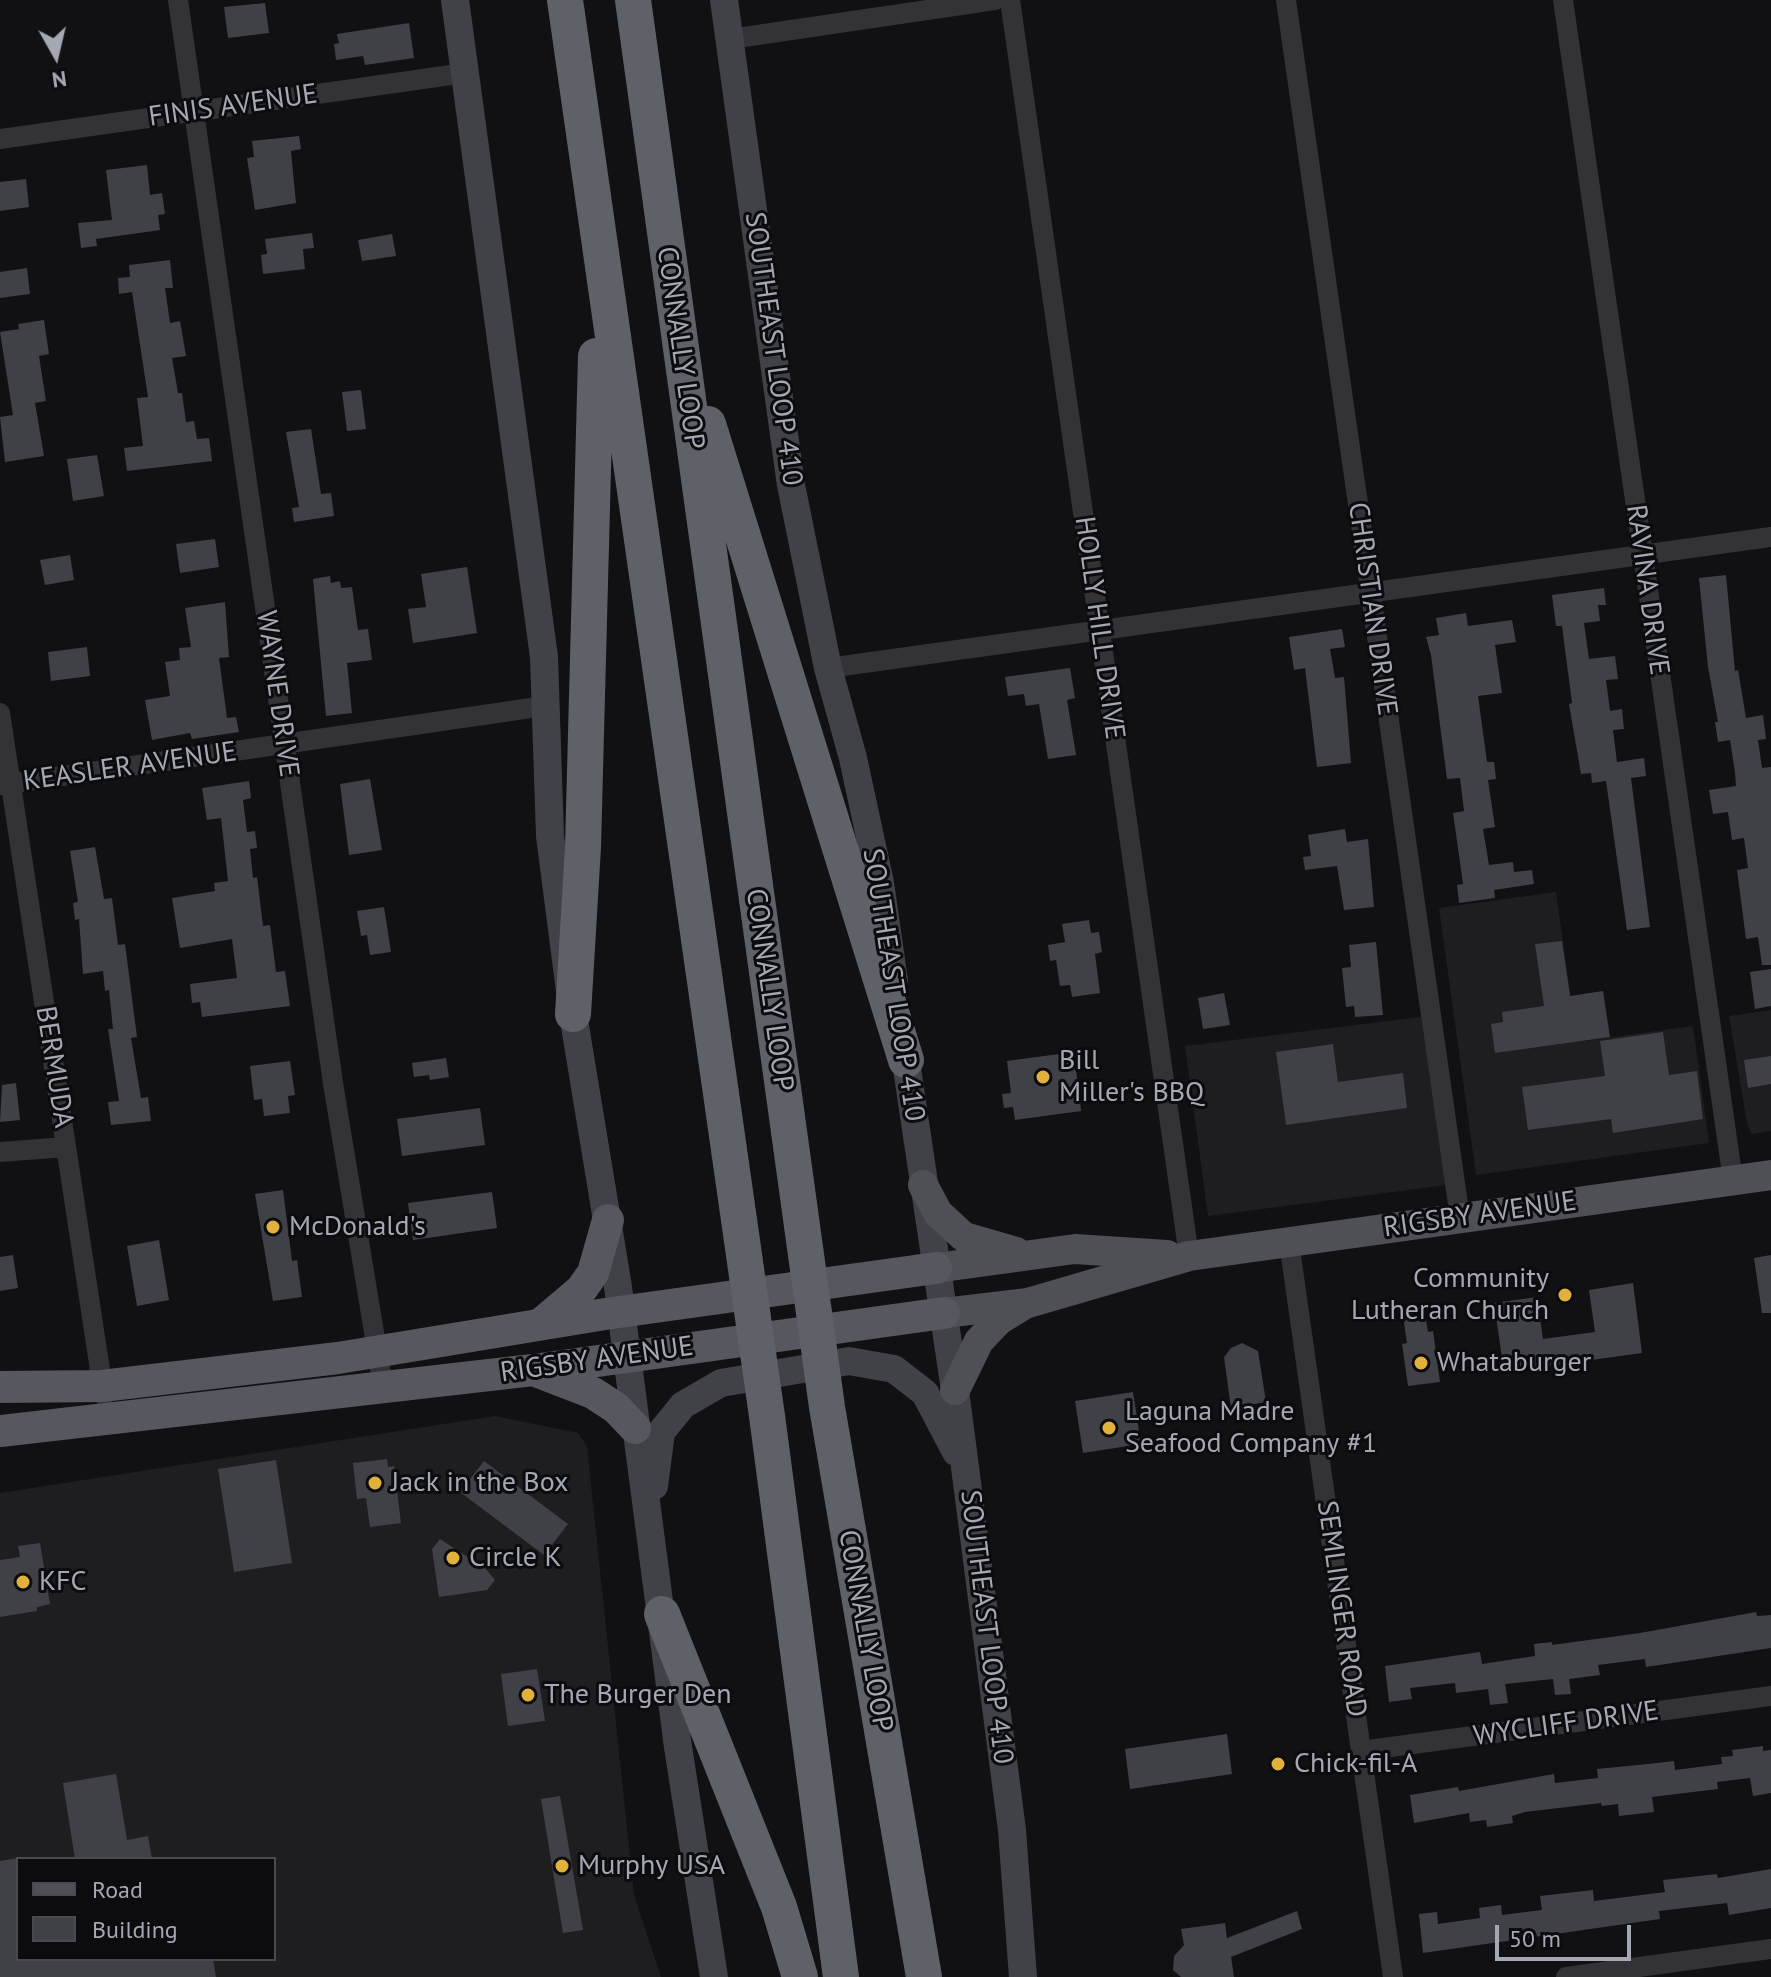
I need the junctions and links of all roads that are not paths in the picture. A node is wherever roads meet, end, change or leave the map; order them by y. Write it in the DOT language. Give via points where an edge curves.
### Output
graph roads {
  1 [pos="178,0"];
  2 [pos="455,0"];
  3 [pos="565,0"];
  4 [pos="633,0"];
  5 [pos="724,0"];
  6 [pos="995,0"];
  7 [pos="1010,0"];
  8 [pos="1286,0"];
  9 [pos="1563,0"];
  10 [pos="730,39"];
  11 [pos="465,73"];
  12 [pos="195,112"];
  13 [pos="0,139"];
  14 [pos="599,255"];
  15 [pos="677,321"];
  16 [pos="1771,537"];
  17 [pos="1642,556"];
  18 [pos="1369,593"];
  19 [pos="1099,630"];
  20 [pos="828,668"];
  21 [pos="545,706"];
  22 [pos="0,713"];
  23 [pos="284,744"];
  24 [pos="5,784"];
  25 [pos="573,1014"];
  26 [pos="906,1060"];
  27 [pos="66,1147"];
  28 [pos="0,1152"];
  29 [pos="1771,1175"];
  30 [pos="1733,1180"];
  31 [pos="923,1185"];
  32 [pos="1460,1218"];
  33 [pos="608,1220"];
  34 [pos="1289,1242"];
  35 [pos="1029,1255"];
  36 [pos="1189,1256"];
  37 [pos="936,1268"];
  38 [pos="1028,1303"];
  39 [pos="621,1312"];
  40 [pos="944,1313"];
  41 [pos="542,1323"];
  42 [pos="375,1353"];
  43 [pos="625,1356"];
  44 [pos="533,1370"];
  45 [pos="102,1386"];
  46 [pos="0,1387"];
  47 [pos="383,1387"];
  48 [pos="955,1390"];
  49 [pos="107,1420"];
  50 [pos="635,1428"];
  51 [pos="0,1431"];
  52 [pos="965,1471"];
  53 [pos="650,1519"];
  54 [pos="662,1614"];
  55 [pos="1771,1696"];
  56 [pos="1361,1751"];
  57 [pos="1771,1949"];
  58 [pos="714,1977"];
  59 [pos="800,1977"];
  60 [pos="841,1977"];
  61 [pos="924,1977"];
  62 [pos="1023,1977"];
  63 [pos="1393,1977"];
  64 [pos="1566,1977"];
  1 -- 12 [label="street, WAYNE DRIVE"];
  2 -- 11 [label="main road"];
  3 -- 14 [label="highway"];
  4 -- 15 [label="highway, CONNALLY LOOP"];
  5 -- 10 [label="main road, SOUTHEAST LOOP 410"];
  6 -- 10 [label="street"];
  7 -- 19 [label="street, HOLLY HILL DRIVE"];
  8 -- 18 [label="street, CHRISTIAN DRIVE"];
  9 -- 17 [label="street, RAVINA DRIVE"];
  10 -- 20 [label="main road, SOUTHEAST LOOP 410" via="791,485"];
  11 -- 12 [label="street, FINIS AVENUE"];
  11 -- 21 [label="main road" via="544,657"];
  12 -- 13 [label="street, FINIS AVENUE"];
  12 -- 23 [label="street, WAYNE DRIVE"];
  14 -- 25 [label="highway" via="583,847"];
  14 -- 60 [label="highway" via="767,1416"];
  15 -- 26 [label="highway"];
  15 -- 61 [label="highway, CONNALLY LOOP" via="827,1407"];
  16 -- 17 [label="street"];
  17 -- 18 [label="street"];
  17 -- 30 [label="street, RAVINA DRIVE"];
  18 -- 19 [label="street"];
  18 -- 32 [label="street, CHRISTIAN DRIVE"];
  19 -- 20 [label="street"];
  19 -- 36 [label="street, HOLLY HILL DRIVE"];
  20 -- 26 [label="main road, SOUTHEAST LOOP 410" via="880,883"];
  21 -- 23 [label="street, KEASLER AVENUE"];
  21 -- 25 [label="main road" via="550,836"];
  22 -- 24 [label="street, BERMUDA"];
  23 -- 24 [label="street, KEASLER AVENUE"];
  23 -- 42 [label="street, WAYNE DRIVE"];
  24 -- 27 [label="street, BERMUDA"];
  25 -- 33 [label="main road"];
  26 -- 31 [label="main road, SOUTHEAST LOOP 410"];
  27 -- 28 [label="street"];
  27 -- 45 [label="street, BERMUDA"];
  29 -- 30 [label="main road, RIGSBY AVENUE"];
  30 -- 32 [label="main road, RIGSBY AVENUE"];
  31 -- 35 [label="main road" via="938,1213 964,1237"];
  31 -- 37 [label="main road, SOUTHEAST LOOP 410"];
  32 -- 34 [label="main road, RIGSBY AVENUE"];
  33 -- 39 [label="main road"];
  33 -- 41 [label="highway" via="593,1273"];
  34 -- 36 [label="main road, RIGSBY AVENUE"];
  34 -- 56 [label="street, SEMLINGER ROAD"];
  35 -- 36 [label="main road, RIGSBY AVENUE" via="1075,1249"];
  35 -- 37 [label="main road, RIGSBY AVENUE"];
  36 -- 38 [label="main road, RIGSBY AVENUE"];
  37 -- 39 [label="highway, RIGSBY AVENUE"];
  37 -- 40 [label="main road, SOUTHEAST LOOP 410"];
  38 -- 40 [label="main road, RIGSBY AVENUE"];
  38 -- 48 [label="main road" via="999,1320 979,1341"];
  39 -- 41 [label="highway, RIGSBY AVENUE"];
  39 -- 43 [label="main road"];
  40 -- 43 [label="highway, RIGSBY AVENUE"];
  40 -- 48 [label="main road, SOUTHEAST LOOP 410"];
  41 -- 42 [label="highway, RIGSBY AVENUE"];
  42 -- 45 [label="highway, RIGSBY AVENUE"];
  42 -- 47 [label="street, WAYNE DRIVE"];
  43 -- 44 [label="highway, RIGSBY AVENUE"];
  43 -- 50 [label="main road"];
  44 -- 47 [label="highway, RIGSBY AVENUE"];
  44 -- 50 [label="highway" via="593,1393"];
  45 -- 46 [label="highway, RIGSBY AVENUE"];
  45 -- 49 [label="street, BERMUDA"];
  47 -- 49 [label="highway, RIGSBY AVENUE"];
  48 -- 52 [label="main road, SOUTHEAST LOOP 410"];
  49 -- 51 [label="highway, RIGSBY AVENUE"];
  50 -- 53 [label="main road"];
  52 -- 53 [label="main road" via="925,1393 894,1369 849,1361 721,1383 683,1405 661,1432"];
  52 -- 62 [label="main road, SOUTHEAST LOOP 410" via="1012,1830"];
  53 -- 54 [label="main road"];
  54 -- 58 [label="main road"];
  54 -- 59 [label="highway" via="779,1907"];
  55 -- 56 [label="street, WYCLIFF DRIVE"];
  56 -- 63 [label="street, SEMLINGER ROAD"];
  57 -- 64 [label="street"];
}
